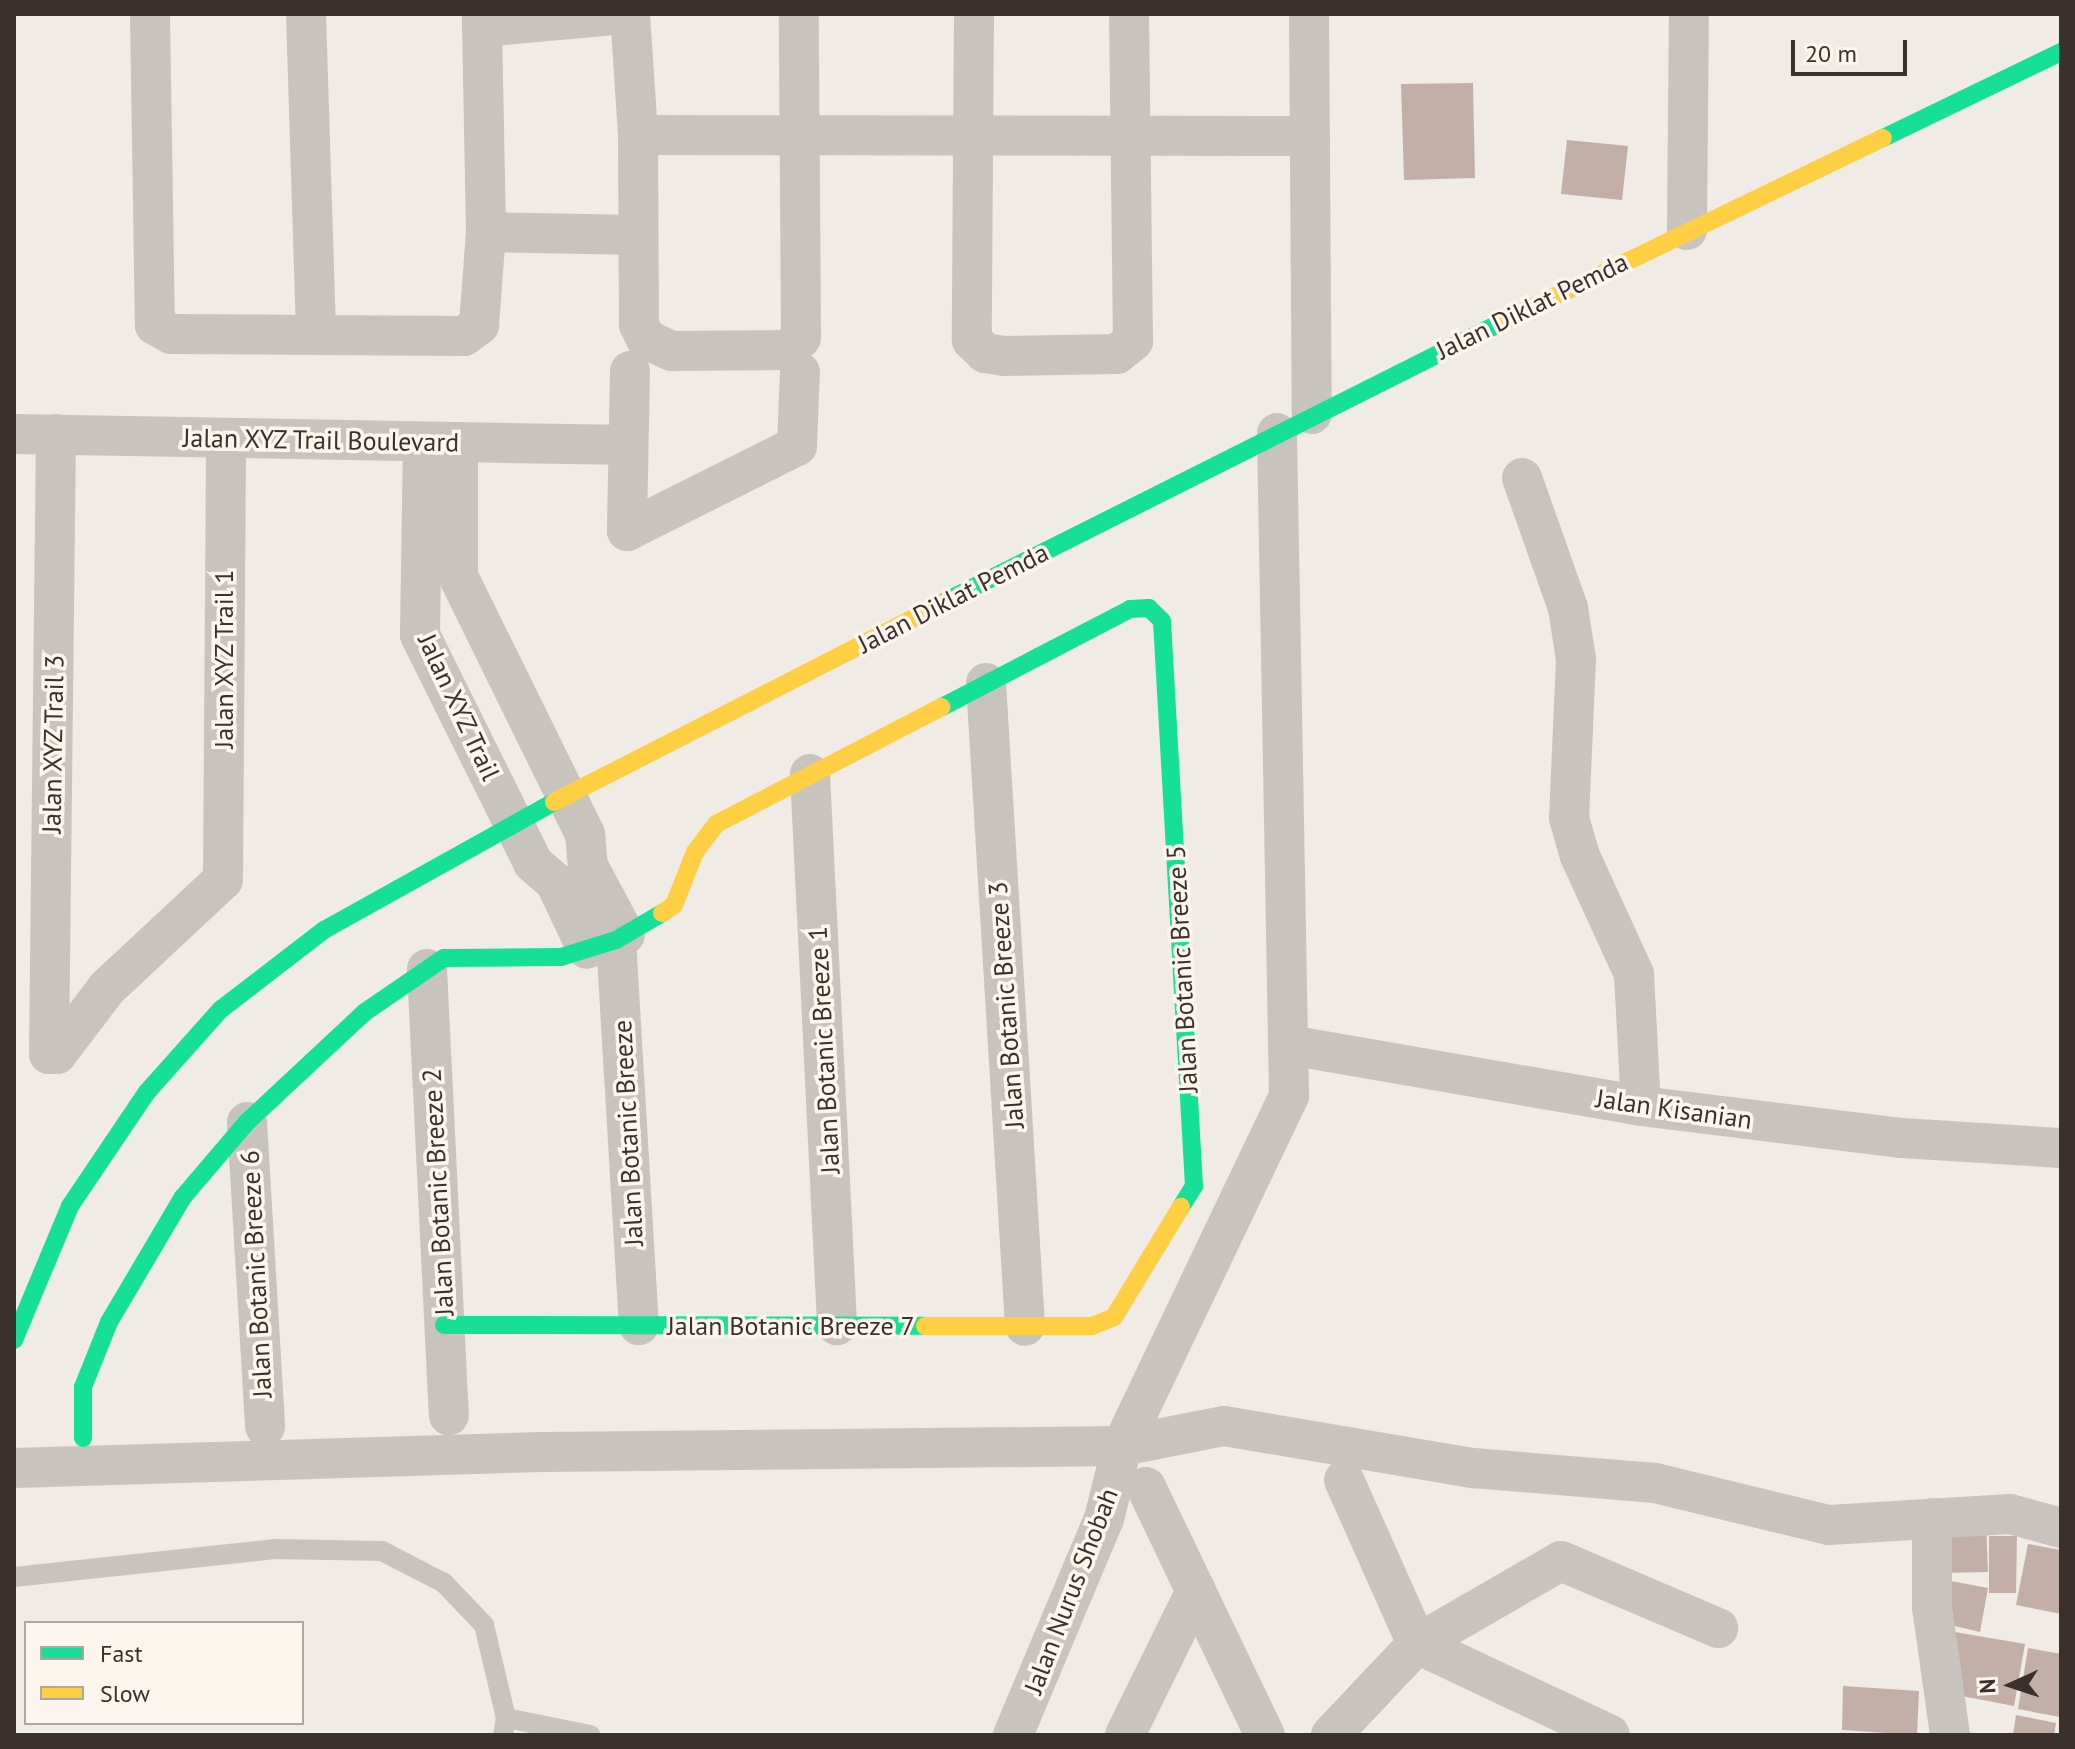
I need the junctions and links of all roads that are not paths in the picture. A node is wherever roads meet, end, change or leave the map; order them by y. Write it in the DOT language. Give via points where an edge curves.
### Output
graph roads {
  1 [pos="150,14"];
  2 [pos="306,14"];
  3 [pos="627,14"];
  4 [pos="799,14"];
  5 [pos="974,14"];
  6 [pos="1129,14"];
  7 [pos="1309,14"];
  8 [pos="1689,14"];
  9 [pos="482,20"];
  10 [pos="2061,52"];
  11 [pos="974,132"];
  12 [pos="638,135"];
  13 [pos="796,135"];
  14 [pos="1134,135"];
  15 [pos="1299,136"];
  16 [pos="1687,230"];
  17 [pos="486,232"];
  18 [pos="637,235"];
  19 [pos="316,335"];
  20 [pos="630,371"];
  21 [pos="800,372"];
  22 [pos="1312,414"];
  23 [pos="1277,433"];
  24 [pos="14,434"];
  25 [pos="56,434"];
  26 [pos="226,438"];
  27 [pos="441,442"];
  28 [pos="628,445"];
  29 [pos="1522,478"];
  30 [pos="986,683"];
  31 [pos="810,774"];
  32 [pos="566,795"];
  33 [pos="514,825"];
  34 [pos="223,880"];
  35 [pos="610,941"];
  36 [pos="427,969"];
  37 [pos="1289,1045"];
  38 [pos="1641,1106"];
  39 [pos="247,1122"];
  40 [pos="2061,1148"];
  41 [pos="1128,1299"];
  42 [pos="444,1325"];
  43 [pos="639,1325"];
  44 [pos="837,1325"];
  45 [pos="1025,1326"];
  46 [pos="14,1340"];
  47 [pos="449,1415"];
  48 [pos="265,1426"];
  49 [pos="83,1438"];
  50 [pos="1122,1446"];
  51 [pos="14,1468"];
  52 [pos="1344,1480"];
  53 [pos="1146,1487"];
  54 [pos="1932,1518"];
  55 [pos="2061,1528"];
  56 [pos="14,1577"];
  57 [pos="1196,1591"];
  58 [pos="1718,1628"];
  59 [pos="1417,1644"];
  60 [pos="504,1727"];
  61 [pos="590,1735"];
  62 [pos="1013,1735"];
  63 [pos="1125,1735"];
  64 [pos="1265,1735"];
  65 [pos="1331,1735"];
  66 [pos="1610,1735"];
  67 [pos="1950,1735"];
  1 -- 19 [label="street" via="155,325 171,334"];
  2 -- 19 [label="street"];
  3 -- 9 [label="street"];
  3 -- 12 [label="street"];
  4 -- 13 [label="street"];
  5 -- 11 [label="street"];
  6 -- 14 [label="street"];
  7 -- 15 [label="street"];
  8 -- 16 [label="street"];
  9 -- 17 [label="street"];
  10 -- 16 [label="street, Jalan Diklat Pemda"];
  11 -- 13 [label="street"];
  11 -- 14 [label="street"];
  11 -- 14 [label="street" via="972,340 985,353 1003,356 1117,354 1133,341"];
  12 -- 13 [label="street"];
  12 -- 18 [label="street"];
  13 -- 18 [label="street" via="803,329 796,346 657,348 639,325"];
  14 -- 15 [label="street"];
  15 -- 22 [label="street"];
  16 -- 22 [label="street, Jalan Diklat Pemda"];
  17 -- 18 [label="street"];
  17 -- 19 [label="street" via="481,312 473,333"];
  20 -- 28 [label="street"];
  21 -- 28 [label="street" via="797,446 627,531"];
  22 -- 23 [label="street, Jalan Diklat Pemda"];
  23 -- 32 [label="street, Jalan Diklat Pemda"];
  23 -- 37 [label="street, Jalan Nurus Shobah"];
  24 -- 25 [label="street, Jalan XYZ Trail Boulevard"];
  25 -- 26 [label="street, Jalan XYZ Trail Boulevard"];
  25 -- 34 [label="street, Jalan XYZ Trail 3" via="49,1054 57,1054 107,988"];
  26 -- 27 [label="street, Jalan XYZ Trail Boulevard"];
  26 -- 34 [label="street, Jalan XYZ Trail 1"];
  27 -- 28 [label="street, Jalan XYZ Trail Boulevard"];
  27 -- 32 [label="street" via="458,576"];
  27 -- 33 [label="street, Jalan XYZ Trail" via="420,635"];
  29 -- 38 [label="street" via="1568,608 1576,659 1569,818 1580,856 1634,974"];
  30 -- 31 [label="street"];
  30 -- 41 [label="street, Jalan Botanic Breeze 5" via="1130,609 1149,608 1162,621 1194,1186"];
  30 -- 45 [label="street, Jalan Botanic Breeze 3"];
  31 -- 35 [label="street" via="716,824 695,852 674,905"];
  31 -- 44 [label="street, Jalan Botanic Breeze 1"];
  32 -- 33 [label="street, Jalan Diklat Pemda"];
  32 -- 35 [label="street, Jalan Botanic Breeze" via="585,834 588,866"];
  33 -- 35 [label="street, Jalan Botanic Breeze" via="533,863"];
  33 -- 46 [label="street, Jalan Diklat Pemda" via="324,930 220,1010 147,1092 70,1206"];
  35 -- 36 [label="street" via="561,957 444,958"];
  35 -- 43 [label="street, Jalan Botanic Breeze"];
  36 -- 39 [label="street" via="365,1012"];
  36 -- 42 [label="street, Jalan Botanic Breeze 2"];
  37 -- 38 [label="street, Jalan Kisanian"];
  37 -- 50 [label="street, Jalan Nurus Shobah" via="1289,1096"];
  38 -- 40 [label="street, Jalan Kisanian" via="1902,1138"];
  39 -- 48 [label="street, Jalan Botanic Breeze 6"];
  39 -- 49 [label="street" via="183,1197 109,1322 83,1387"];
  41 -- 45 [label="street, Jalan Botanic Breeze 7" via="1114,1317 1092,1326"];
  42 -- 43 [label="street, Jalan Botanic Breeze 7"];
  42 -- 47 [label="street, Jalan Botanic Breeze 2"];
  43 -- 44 [label="street, Jalan Botanic Breeze 7"];
  44 -- 45 [label="street, Jalan Botanic Breeze 7"];
  50 -- 51 [label="street" via="543,1452"];
  50 -- 54 [label="street" via="1224,1426 1473,1468 1655,1483 1829,1525"];
  50 -- 62 [label="street, Jalan Nurus Shobah" via="1104,1519"];
  52 -- 59 [label="street"];
  53 -- 57 [label="street"];
  54 -- 55 [label="street" via="2010,1514"];
  54 -- 67 [label="street" via="1932,1607"];
  56 -- 60 [label="lane" via="274,1549 382,1551 444,1583 484,1625"];
  57 -- 63 [label="street"];
  57 -- 64 [label="street"];
  58 -- 59 [label="street" via="1561,1561"];
  59 -- 65 [label="street"];
  59 -- 66 [label="street"];
  60 -- 61 [label="lane"];
}
